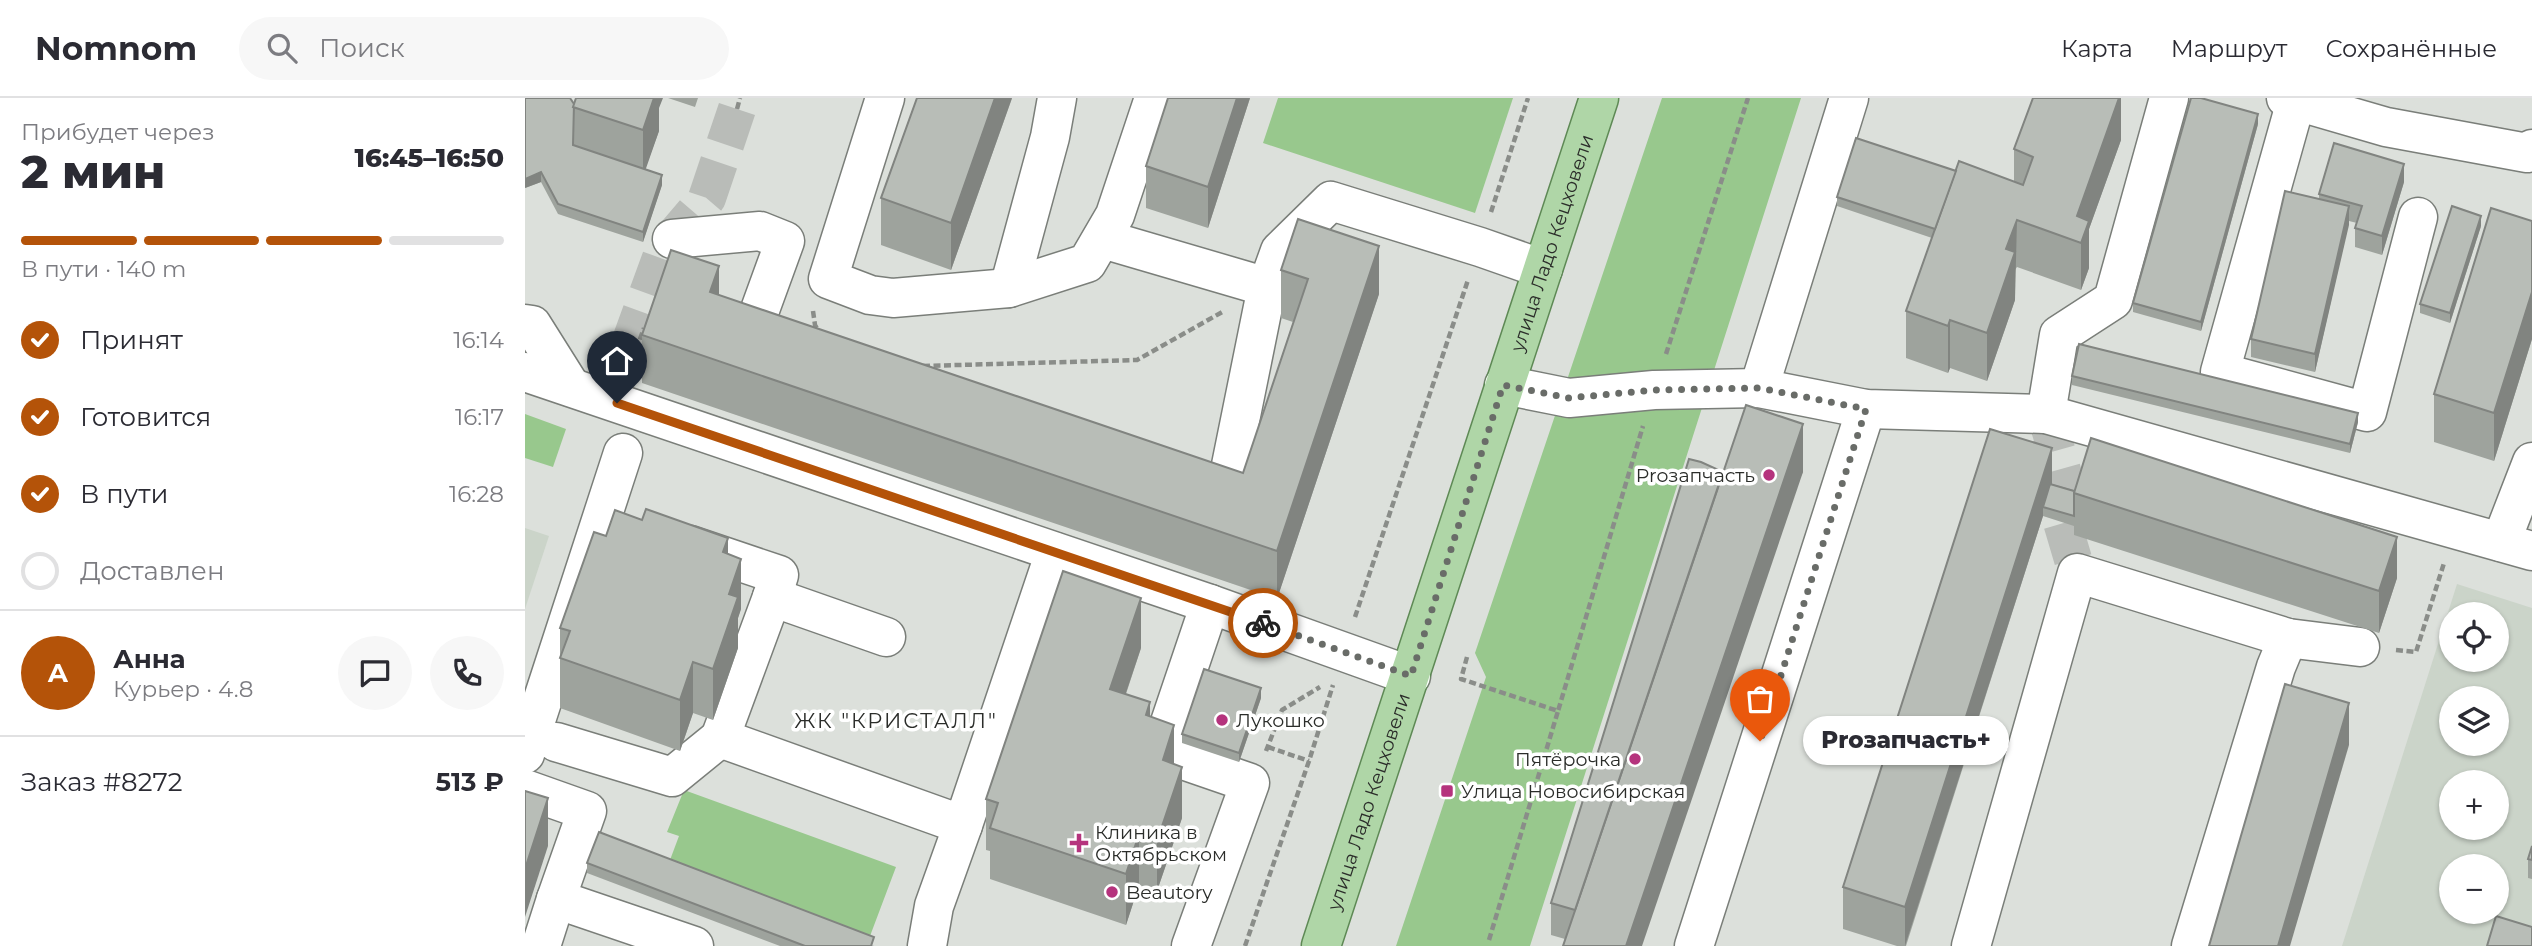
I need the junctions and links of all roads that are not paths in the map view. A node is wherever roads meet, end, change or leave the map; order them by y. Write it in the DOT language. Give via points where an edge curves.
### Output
graph roads {
  1 [pos="885,98"];
  2 [pos="1057,98"];
  3 [pos="1154,98"];
  4 [pos="1599,98"];
  5 [pos="1849,98"];
  6 [pos="2169,98"];
  7 [pos="2291,99"];
  8 [pos="2391,112"];
  9 [pos="2532,149"];
  10 [pos="2418,217"];
  11 [pos="672,239"];
  12 [pos="1103,239"];
  13 [pos="1543,269"];
  14 [pos="1267,287"];
  15 [pos="1009,288"];
  16 [pos="726,320"];
  17 [pos="525,324"];
  18 [pos="525,372"];
  19 [pos="1503,385"];
  20 [pos="571,387"];
  21 [pos="1759,388"];
  22 [pos="1866,409"];
  23 [pos="2046,414"];
  24 [pos="623,453"];
  25 [pos="2532,462"];
  26 [pos="1212,484"];
  27 [pos="658,533"];
  28 [pos="2517,547"];
  29 [pos="1055,552"];
  30 [pos="772,597"];
  31 [pos="1210,604"];
  32 [pos="886,636"];
  33 [pos="2288,638"];
  34 [pos="2360,647"];
  35 [pos="1411,676"];
  36 [pos="720,738"];
  37 [pos="541,748"];
  38 [pos="525,789"];
  39 [pos="963,825"];
  40 [pos="556,899"];
  41 [pos="541,946"];
  42 [pos="694,946"];
  43 [pos="927,946"];
  44 [pos="1191,946"];
  45 [pos="1321,946"];
  46 [pos="1694,946"];
  47 [pos="1971,946"];
  48 [pos="2191,946"];
  1 -- 15 [label="street" via="828,279 870,295 893,298"];
  2 -- 15 [label="street"];
  3 -- 12 [label="street"];
  4 -- 13 [label="main road, улица Ладо Кецховели"];
  5 -- 21 [label="street"];
  6 -- 23 [label="street" via="2113,300 2059,335"];
  7 -- 8 [label="street"];
  7 -- 10 [label="street" via="2220,372 2367,412"];
  8 -- 9 [label="street" via="2527,153"];
  11 -- 16 [label="street" via="760,231 785,241 753,329"];
  12 -- 14 [label="street"];
  12 -- 15 [label="street" via="1087,263"];
  13 -- 14 [label="street" via="1331,201 1280,251"];
  13 -- 19 [label="main road, улица Ладо Кецховели"];
  14 -- 26 [label="street" via="1229,475"];
  17 -- 20 [label="street" via="532,326"];
  18 -- 20 [label="street"];
  19 -- 21 [label="street" via="1569,398 1654,390"];
  19 -- 35 [label="main road, улица Ладо Кецховели"];
  20 -- 29 [label="street"];
  21 -- 22 [label="street"];
  22 -- 23 [label="street"];
  22 -- 46 [label="street"];
  23 -- 28 [label="street"];
  24 -- 37 [label="street"];
  25 -- 28 [label="street"];
  27 -- 30 [label="street" via="779,575"];
  29 -- 31 [label="street"];
  29 -- 39 [label="street"];
  30 -- 32 [label="street"];
  30 -- 36 [label="street"];
  31 -- 35 [label="street"];
  31 -- 44 [label="street" via="1160,752 1250,783"];
  33 -- 34 [label="street"];
  33 -- 47 [label="street" via="2077,573"];
  33 -- 48 [label="street"];
  35 -- 45 [label="main road, улица Ладо Кецховели"];
  36 -- 37 [label="street" via="671,777"];
  36 -- 39 [label="street"];
  38 -- 40 [label="street" via="587,811"];
  39 -- 43 [label="street" via="934,906"];
  40 -- 41 [label="street"];
  40 -- 42 [label="street"];
}
